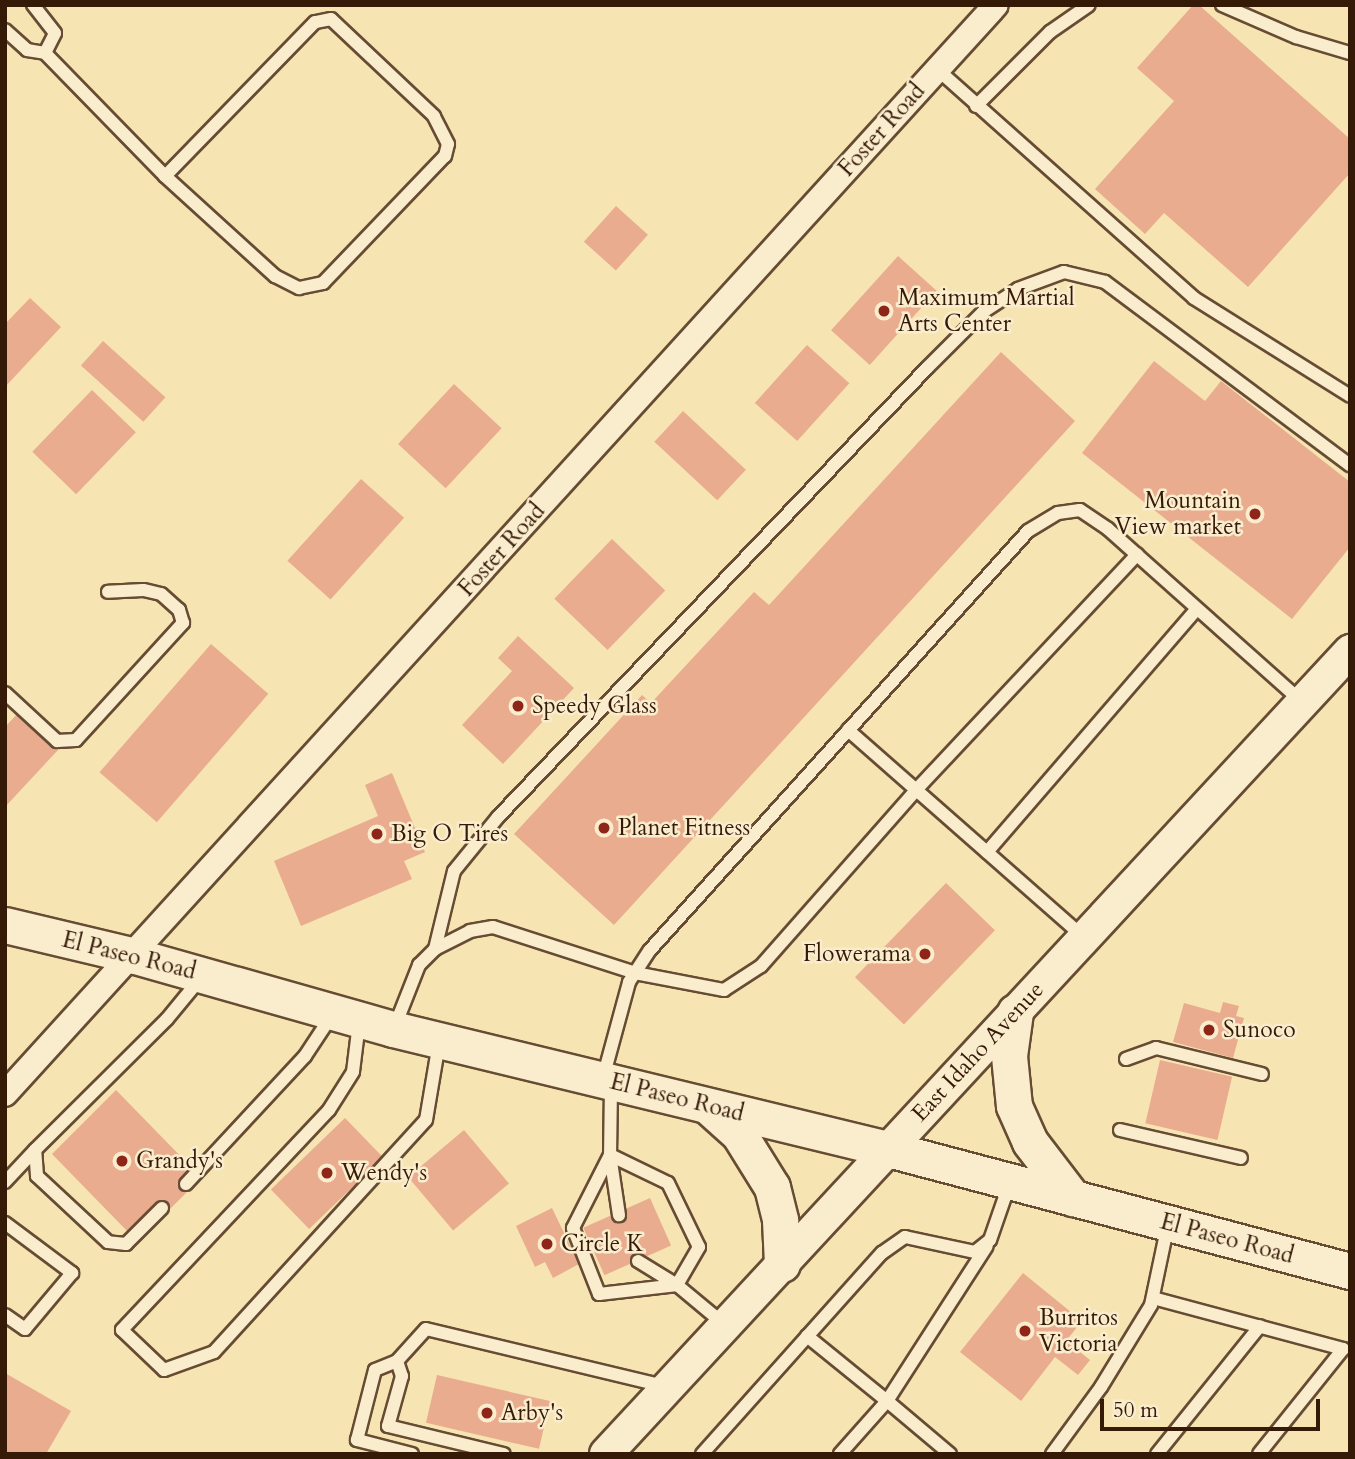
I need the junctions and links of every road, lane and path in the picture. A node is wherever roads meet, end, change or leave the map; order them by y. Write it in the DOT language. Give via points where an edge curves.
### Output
graph roads {
  1 [pos="33,5"];
  2 [pos="996,5"];
  3 [pos="1089,5"];
  4 [pos="1222,5"];
  5 [pos="5,30"];
  6 [pos="45,53"];
  7 [pos="1350,53"];
  8 [pos="937,69"];
  9 [pos="976,106"];
  10 [pos="165,176"];
  11 [pos="1350,396"];
  12 [pos="1350,465"];
  13 [pos="1137,555"];
  14 [pos="108,592"];
  15 [pos="1197,609"];
  16 [pos="1350,651"];
  17 [pos="5,693"];
  18 [pos="1302,702"];
  19 [pos="848,730"];
  20 [pos="916,790"];
  21 [pos="986,852"];
  22 [pos="5,925"];
  23 [pos="1084,937"];
  24 [pos="435,949"];
  25 [pos="135,956"];
  26 [pos="635,973"];
  27 [pos="204,975"];
  28 [pos="1016,1012"];
  29 [pos="346,1016"];
  30 [pos="393,1029"];
  31 [pos="439,1040"];
  32 [pos="1126,1059"];
  33 [pos="1262,1074"];
  34 [pos="606,1081"];
  35 [pos="5,1094"];
  36 [pos="707,1106"];
  37 [pos="1120,1129"];
  38 [pos="888,1149"];
  39 [pos="35,1150"];
  40 [pos="610,1155"];
  41 [pos="1241,1158"];
  42 [pos="5,1182"];
  43 [pos="1010,1182"];
  44 [pos="186,1184"];
  45 [pos="1073,1198"];
  46 [pos="162,1208"];
  47 [pos="619,1214"];
  48 [pos="5,1223"];
  49 [pos="1168,1223"];
  50 [pos="990,1240"];
  51 [pos="638,1261"];
  52 [pos="782,1264"];
  53 [pos="1350,1271"];
  54 [pos="677,1285"];
  55 [pos="1153,1298"];
  56 [pos="5,1315"];
  57 [pos="725,1325"];
  58 [pos="1260,1326"];
  59 [pos="807,1336"];
  60 [pos="1347,1349"];
  61 [pos="397,1361"];
  62 [pos="668,1387"];
  63 [pos="887,1401"];
  64 [pos="412,1454"];
  65 [pos="505,1454"];
  66 [pos="606,1454"];
  67 [pos="702,1454"];
  68 [pos="840,1454"];
  69 [pos="950,1454"];
  70 [pos="1052,1454"];
  71 [pos="1157,1454"];
  72 [pos="1259,1454"];
  1 -- 6 [label="lane" via="55,33"];
  2 -- 8 [label="street, Foster Road"];
  3 -- 9 [label="lane" via="1050,32"];
  4 -- 7 [label="lane" via="1296,37"];
  5 -- 6 [label="lane" via="27,50"];
  6 -- 10 [label="lane"];
  8 -- 9 [label="lane"];
  8 -- 25 [label="street, Foster Road"];
  9 -- 11 [label="lane" via="1194,298"];
  10 -- 10 [label="lane" via="275,276 299,288 323,283 445,156 448,144 434,116 331,19 315,22"];
  12 -- 24 [label="lane" via="1105,282 1064,272 1018,289 983,312 927,368 498,817 454,871"];
  13 -- 15 [label="lane"];
  13 -- 19 [label="lane" via="1080,510 1058,513 1028,531"];
  13 -- 20 [label="lane"];
  14 -- 17 [label="lane" via="161,594 179,610 183,623 76,740 57,741"];
  15 -- 18 [label="lane"];
  15 -- 21 [label="lane"];
  16 -- 18 [label="street, East Idaho Avenue"];
  18 -- 23 [label="street, East Idaho Avenue"];
  19 -- 20 [label="lane"];
  19 -- 26 [label="lane" via="650,950"];
  20 -- 21 [label="lane"];
  20 -- 26 [label="lane" via="752,972 724,990"];
  21 -- 23 [label="lane"];
  22 -- 25 [label="main road, El Paseo Road"];
  23 -- 28 [label="street, East Idaho Avenue"];
  24 -- 26 [label="lane" via="470,931 493,927"];
  24 -- 30 [label="lane" via="419,965"];
  25 -- 27 [label="main road, El Paseo Road"];
  25 -- 35 [label="street, Foster Road"];
  26 -- 34 [label="lane"];
  27 -- 29 [label="main road, El Paseo Road"];
  27 -- 39 [label="lane"];
  28 -- 38 [label="street, East Idaho Avenue"];
  28 -- 45 [label="main road" via="1009,1056 1014,1106 1030,1142"];
  29 -- 30 [label="main road, El Paseo Road"];
  29 -- 31 [label="lane" via="353,1072 329,1110 122,1330 164,1370 214,1352 426,1120"];
  29 -- 44 [label="lane"];
  30 -- 31 [label="main road, El Paseo Road"];
  31 -- 34 [label="main road, El Paseo Road"];
  32 -- 33 [label="lane" via="1156,1048"];
  34 -- 36 [label="main road, El Paseo Road"];
  34 -- 40 [label="lane"];
  36 -- 38 [label="main road, El Paseo Road"];
  36 -- 52 [label="main road" via="739,1134 766,1175 778,1203"];
  37 -- 41 [label="lane"];
  38 -- 43 [label="main road, El Paseo Road"];
  38 -- 52 [label="street, East Idaho Avenue"];
  39 -- 42 [label="lane"];
  39 -- 46 [label="lane" via="37,1176 108,1242 126,1244"];
  40 -- 47 [label="lane"];
  40 -- 54 [label="lane" via="668,1183 699,1247"];
  40 -- 54 [label="lane" via="573,1228 599,1294"];
  43 -- 45 [label="main road, El Paseo Road"];
  43 -- 50 [label="lane"];
  45 -- 49 [label="main road, El Paseo Road"];
  48 -- 56 [label="lane" via="72,1273 25,1329"];
  49 -- 53 [label="main road, El Paseo Road"];
  49 -- 55 [label="lane"];
  50 -- 59 [label="lane" via="975,1252 912,1238 898,1240"];
  50 -- 63 [label="lane"];
  51 -- 54 [label="lane"];
  52 -- 57 [label="street, East Idaho Avenue"];
  54 -- 57 [label="lane"];
  55 -- 58 [label="lane"];
  55 -- 70 [label="lane" via="1101,1387"];
  57 -- 62 [label="street, East Idaho Avenue"];
  58 -- 60 [label="lane"];
  58 -- 71 [label="lane"];
  59 -- 63 [label="lane"];
  59 -- 67 [label="lane"];
  60 -- 72 [label="lane"];
  61 -- 62 [label="lane" via="426,1329"];
  61 -- 64 [label="lane" via="375,1370 357,1440"];
  61 -- 65 [label="lane" via="402,1376 388,1426"];
  62 -- 66 [label="street, East Idaho Avenue"];
  63 -- 68 [label="lane"];
  63 -- 69 [label="lane"];
}
